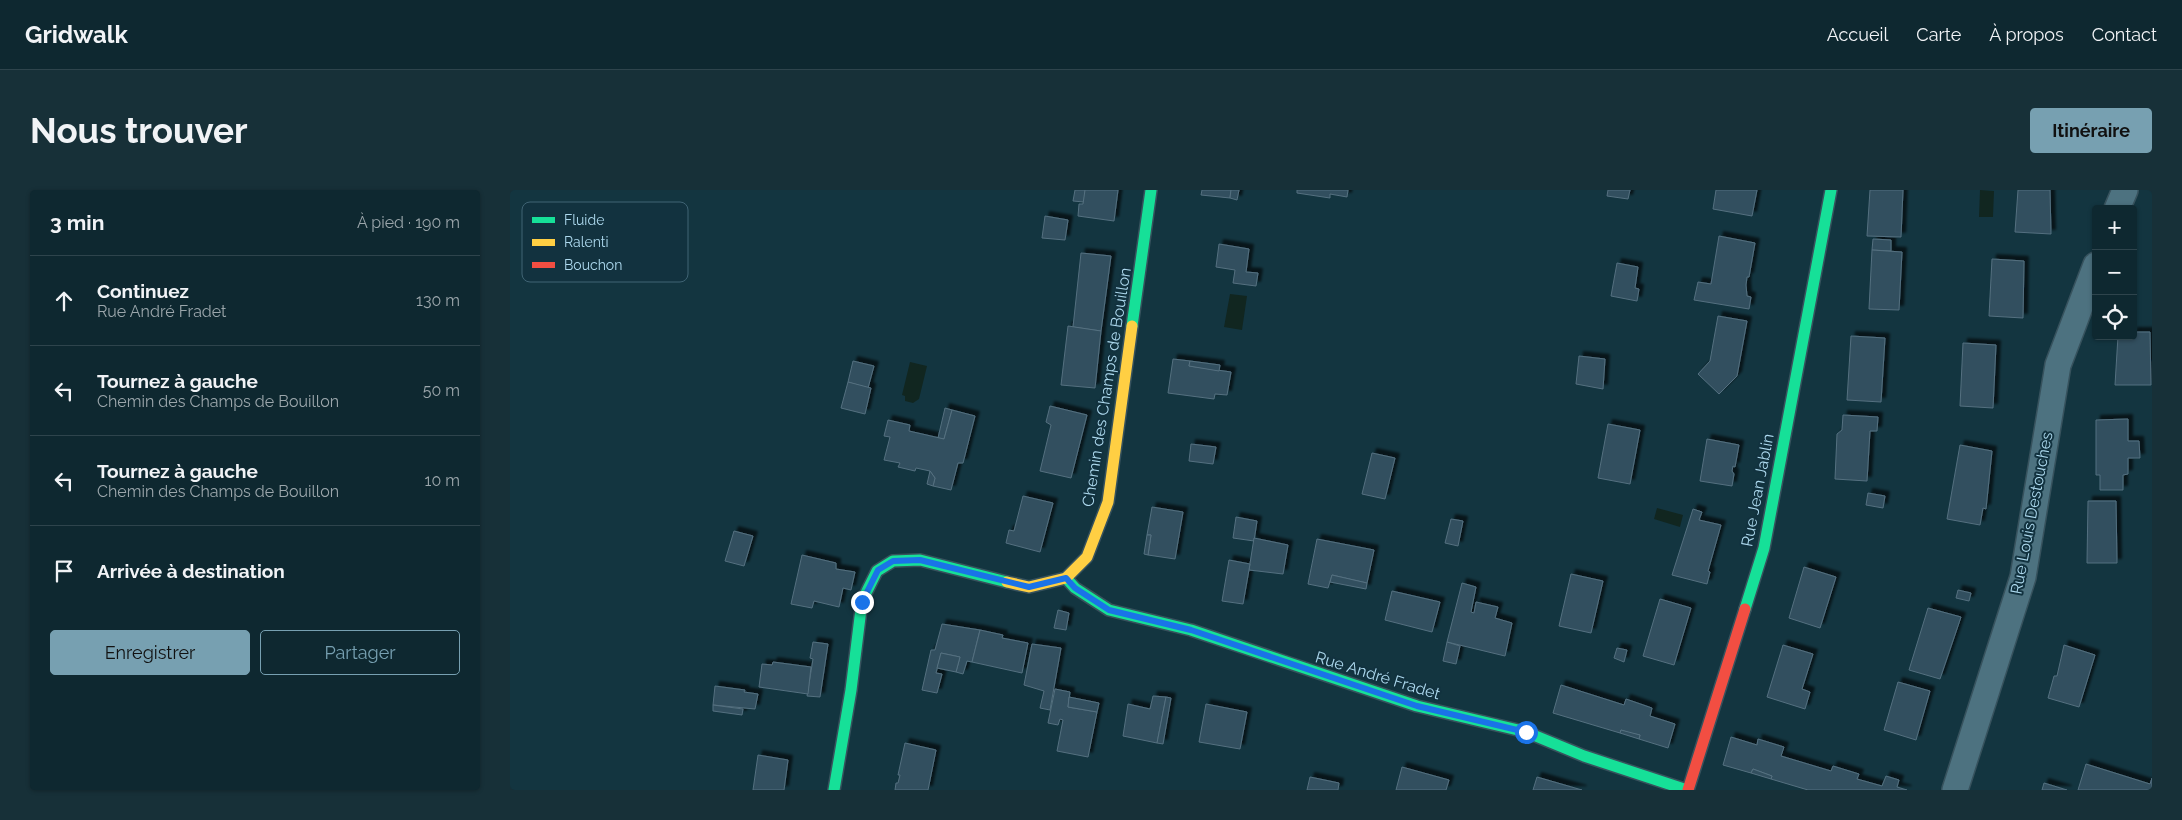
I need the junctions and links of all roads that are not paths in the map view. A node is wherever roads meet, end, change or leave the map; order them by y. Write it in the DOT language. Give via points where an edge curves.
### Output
graph roads {
  1 [pos="1151,190"];
  2 [pos="1831,190"];
  3 [pos="2125,190"];
  4 [pos="2119,205"];
  5 [pos="2092,276"];
  6 [pos="1066,578"];
  7 [pos="834,790"];
  8 [pos="1688,790"];
  9 [pos="1956,790"];
  1 -- 6 [label="street, Chemin des Champs de Bouillon" via="1108,502 1087,557"];
  2 -- 8 [label="street, Rue Jean Jablin" via="1764,548"];
  3 -- 4 [label="street"];
  5 -- 9 [label="street, Rue Louis Destouches" via="2058,365 2023,577"];
  6 -- 7 [label="street" via="1029,587 920,560 893,561 878,570 862,602"];
  6 -- 8 [label="street, Rue André Fradet" via="1075,588 1109,610 1191,630 1417,706 1526,732 1584,756"];
}
